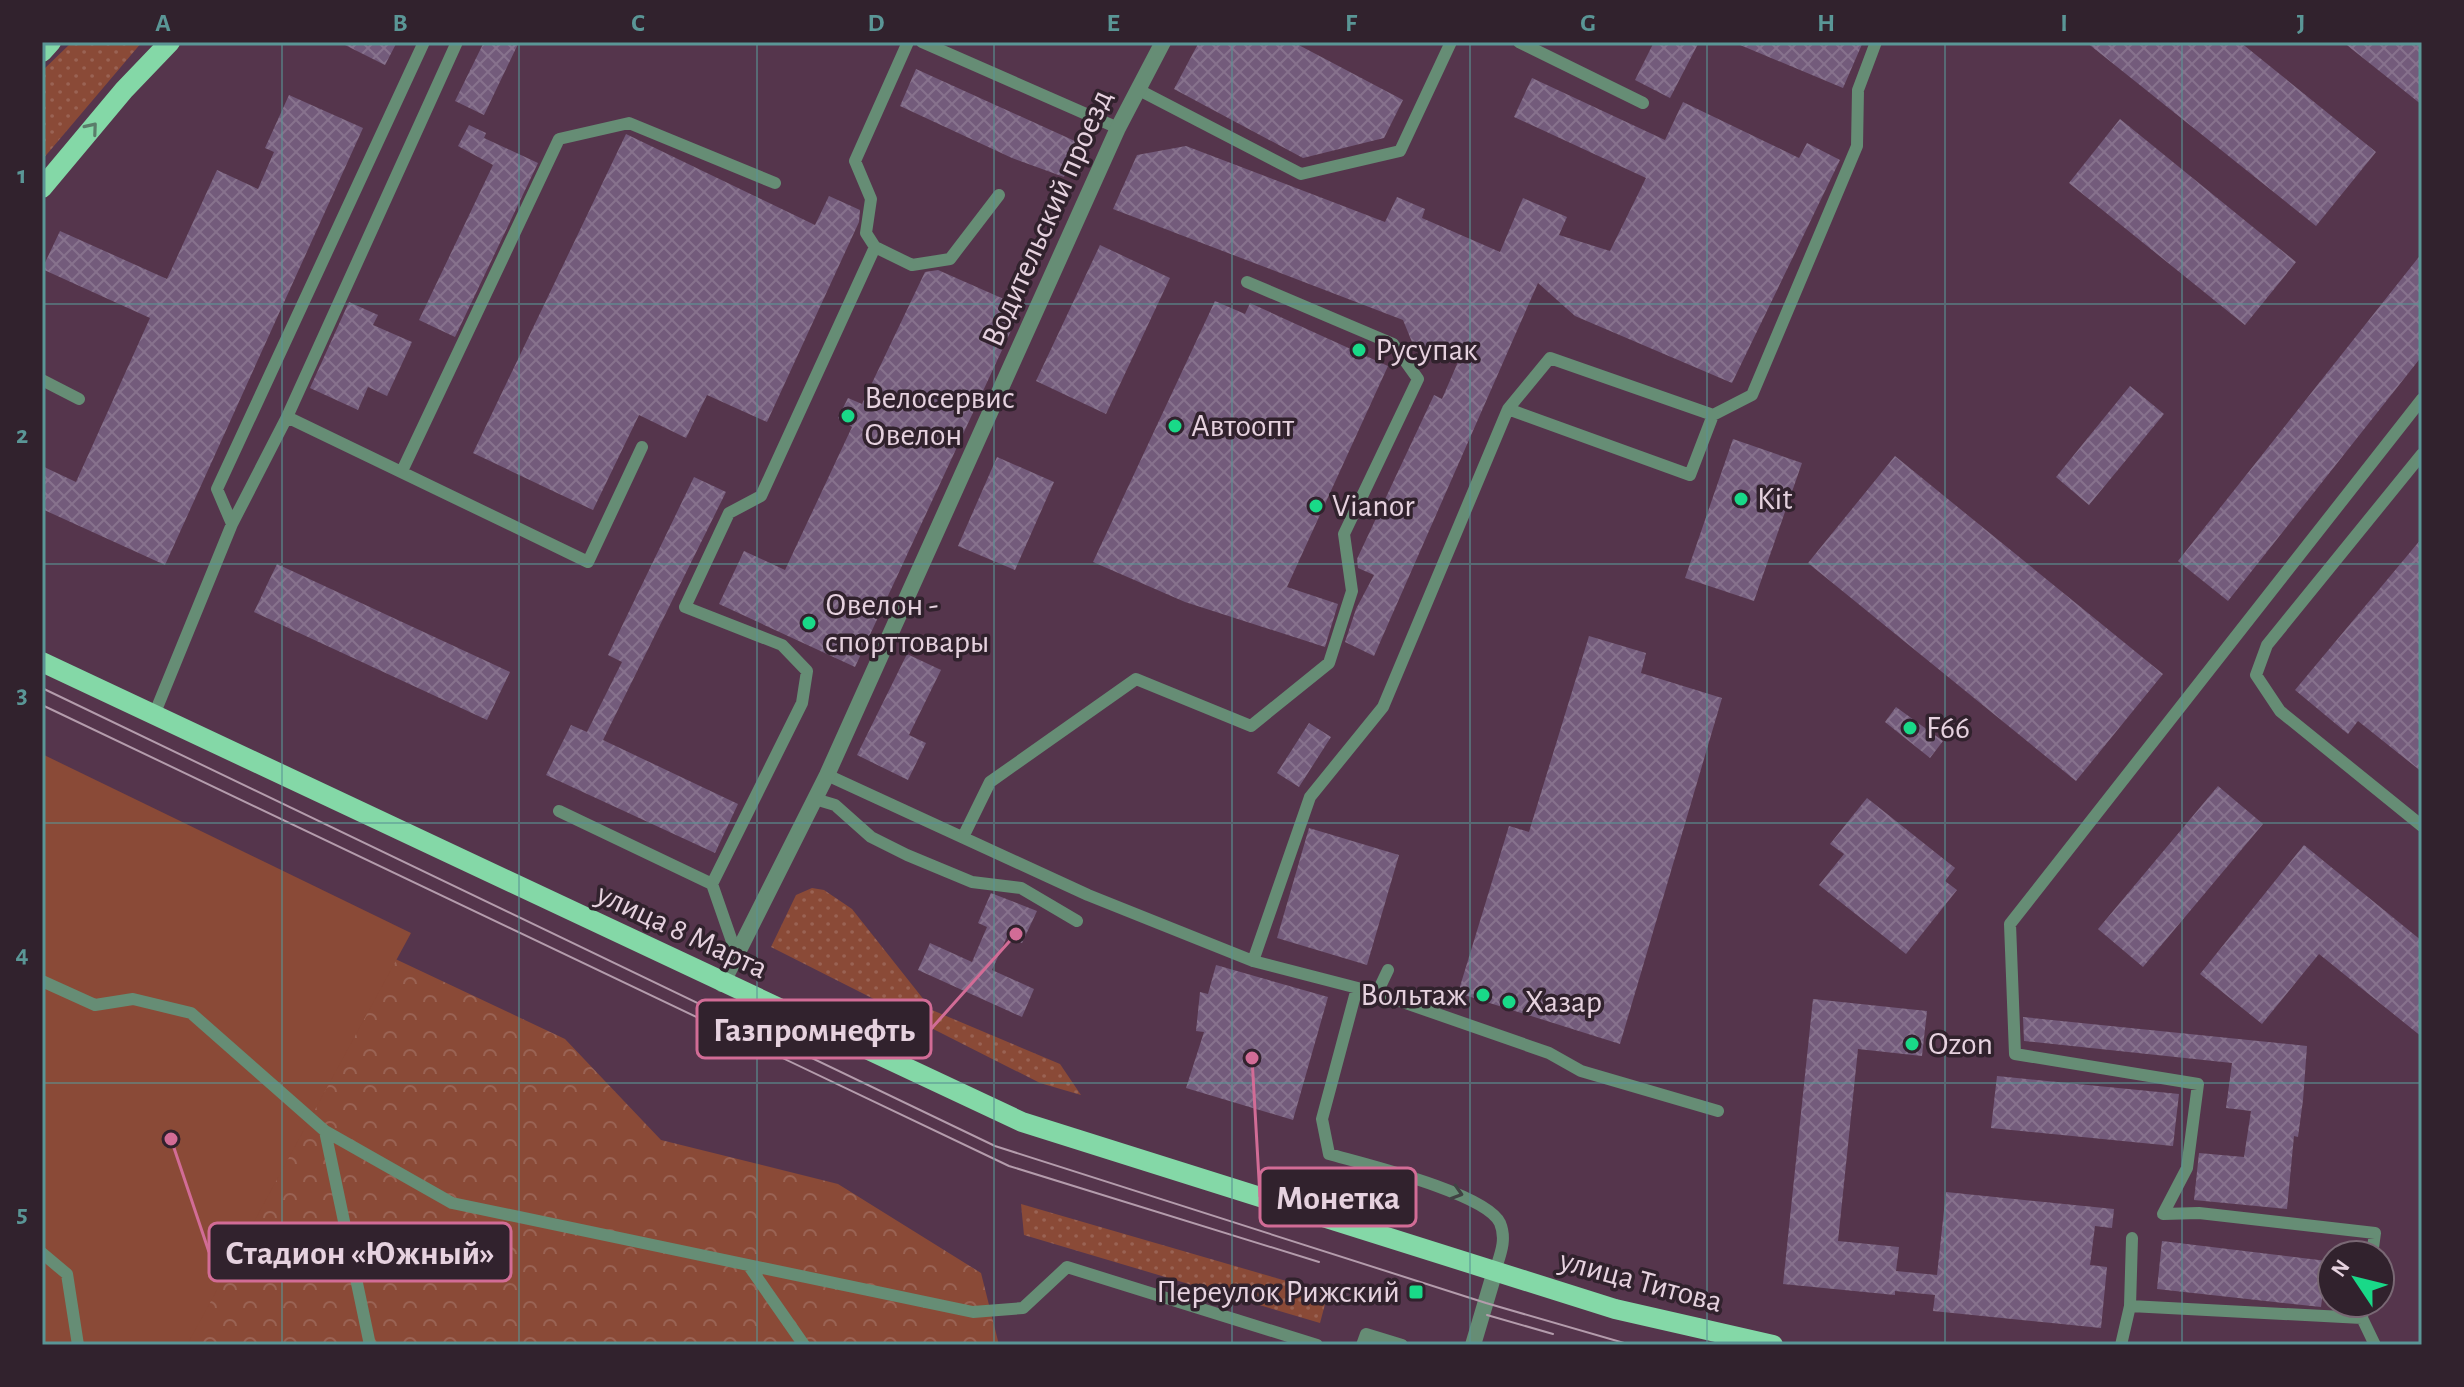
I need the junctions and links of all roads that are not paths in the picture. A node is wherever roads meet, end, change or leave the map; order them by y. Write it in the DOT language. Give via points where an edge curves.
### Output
graph roads {
  1 [pos="51,42"];
  2 [pos="170,42"];
  3 [pos="424,42"];
  4 [pos="457,42"];
  5 [pos="908,42"];
  6 [pos="922,42"];
  7 [pos="1163,42"];
  8 [pos="1451,42"];
  9 [pos="1519,42"];
  10 [pos="1876,42"];
  11 [pos="42,52"];
  12 [pos="1137,89"];
  13 [pos="1643,103"];
  14 [pos="1118,128"];
  15 [pos="775,183"];
  16 [pos="42,188"];
  17 [pos="999,195"];
  18 [pos="875,247"];
  19 [pos="1247,282"];
  20 [pos="42,380"];
  21 [pos="79,399"];
  22 [pos="2422,399"];
  23 [pos="1508,409"];
  24 [pos="1713,415"];
  25 [pos="287,417"];
  26 [pos="642,447"];
  27 [pos="2422,454"];
  28 [pos="402,471"];
  29 [pos="232,524"];
  30 [pos="42,662"];
  31 [pos="154,715"];
  32 [pos="827,775"];
  33 [pos="815,799"];
  34 [pos="559,811"];
  35 [pos="2422,826"];
  36 [pos="963,837"];
  37 [pos="712,884"];
  38 [pos="1077,921"];
  39 [pos="736,953"];
  40 [pos="1253,961"];
  41 [pos="1388,970"];
  42 [pos="42,981"];
  43 [pos="722,984"];
  44 [pos="1357,988"];
  45 [pos="1377,993"];
  46 [pos="1718,1111"];
  47 [pos="325,1131"];
  48 [pos="2132,1238"];
  49 [pos="2374,1239"];
  50 [pos="42,1253"];
  51 [pos="749,1266"];
  52 [pos="1495,1271"];
  53 [pos="2130,1306"];
  54 [pos="2316,1316"];
  55 [pos="2362,1319"];
  56 [pos="78,1345"];
  57 [pos="370,1345"];
  58 [pos="804,1345"];
  59 [pos="1317,1345"];
  60 [pos="1362,1345"];
  61 [pos="1402,1345"];
  62 [pos="1473,1345"];
  63 [pos="1773,1345"];
  64 [pos="2121,1345"];
  65 [pos="2375,1345"];
  1 -- 11 [label="main road"];
  16 -- 2 [label="main road, one-way"];
  3 -- 29 [label="lane" via="217,489"];
  4 -- 25 [label="lane"];
  5 -- 18 [label="lane" via="855,161 871,199 866,233"];
  6 -- 14 [label="lane"];
  7 -- 12 [label="street, Водительский проезд"];
  8 -- 12 [label="lane" via="1400,151 1301,174"];
  9 -- 13 [label="lane"];
  10 -- 24 [label="lane" via="1858,90 1857,146 1752,395"];
  12 -- 14 [label="street, Водительский проезд"];
  14 -- 32 [label="street, Водительский проезд"];
  15 -- 28 [label="lane" via="629,123 559,139"];
  17 -- 18 [label="lane" via="950,259 912,265"];
  18 -- 37 [label="lane" via="761,496 729,513 685,607 782,645 807,671 802,703"];
  19 -- 36 [label="lane" via="1393,344 1418,379 1344,534 1352,591 1329,663 1251,726 1136,679 990,782"];
  20 -- 21 [label="lane"];
  22 -- 49 [label="lane" via="2010,924 2015,1054 2198,1084 2187,1168 2163,1214 2199,1213 2375,1233"];
  23 -- 24 [label="lane" via="1550,358"];
  23 -- 24 [label="lane" via="1690,475"];
  23 -- 40 [label="lane" via="1383,707 1310,797"];
  25 -- 28 [label="lane"];
  25 -- 29 [label="lane"];
  26 -- 28 [label="lane" via="588,562"];
  27 -- 35 [label="lane" via="2267,645 2256,675 2280,711"];
  29 -- 31 [label="lane"];
  30 -- 31 [label="main road, улица 8 Марта"];
  31 -- 43 [label="main road, улица 8 Марта"];
  32 -- 33 [label="street, Водительский проезд"];
  32 -- 36 [label="lane"];
  33 -- 38 [label="lane" via="835,805 871,837 907,855 972,882 1021,888"];
  33 -- 39 [label="street, Водительский проезд"];
  34 -- 37 [label="lane"];
  36 -- 40 [label="lane" via="1088,895"];
  37 -- 39 [label="lane"];
  39 -- 43 [label="street, Водительский проезд"];
  40 -- 44 [label="lane"];
  41 -- 45 [label="lane"];
  42 -- 47 [label="lane" via="95,1005 133,999 191,1013"];
  43 -- 52 [label="main road, улица 8 Марта" via="1022,1122"];
  44 -- 45 [label="lane"];
  44 -- 52 [label="lane, one-way" via="1322,1119 1329,1154 1472,1198 1499,1221 1504,1242"];
  45 -- 46 [label="lane" via="1549,1053 1581,1071"];
  47 -- 51 [label="lane" via="452,1203"];
  47 -- 57 [label="lane"];
  48 -- 53 [label="lane"];
  50 -- 56 [label="lane" via="67,1274"];
  51 -- 58 [label="lane"];
  51 -- 59 [label="lane" via="973,1312 1023,1308 1067,1267"];
  52 -- 62 [label="street"];
  52 -- 63 [label="main road, улица Титова" via="1615,1309"];
  53 -- 54 [label="lane"];
  53 -- 64 [label="lane"];
  55 -- 65 [label="lane"];
  60 -- 61 [label="lane" via="1366,1334"];
}
